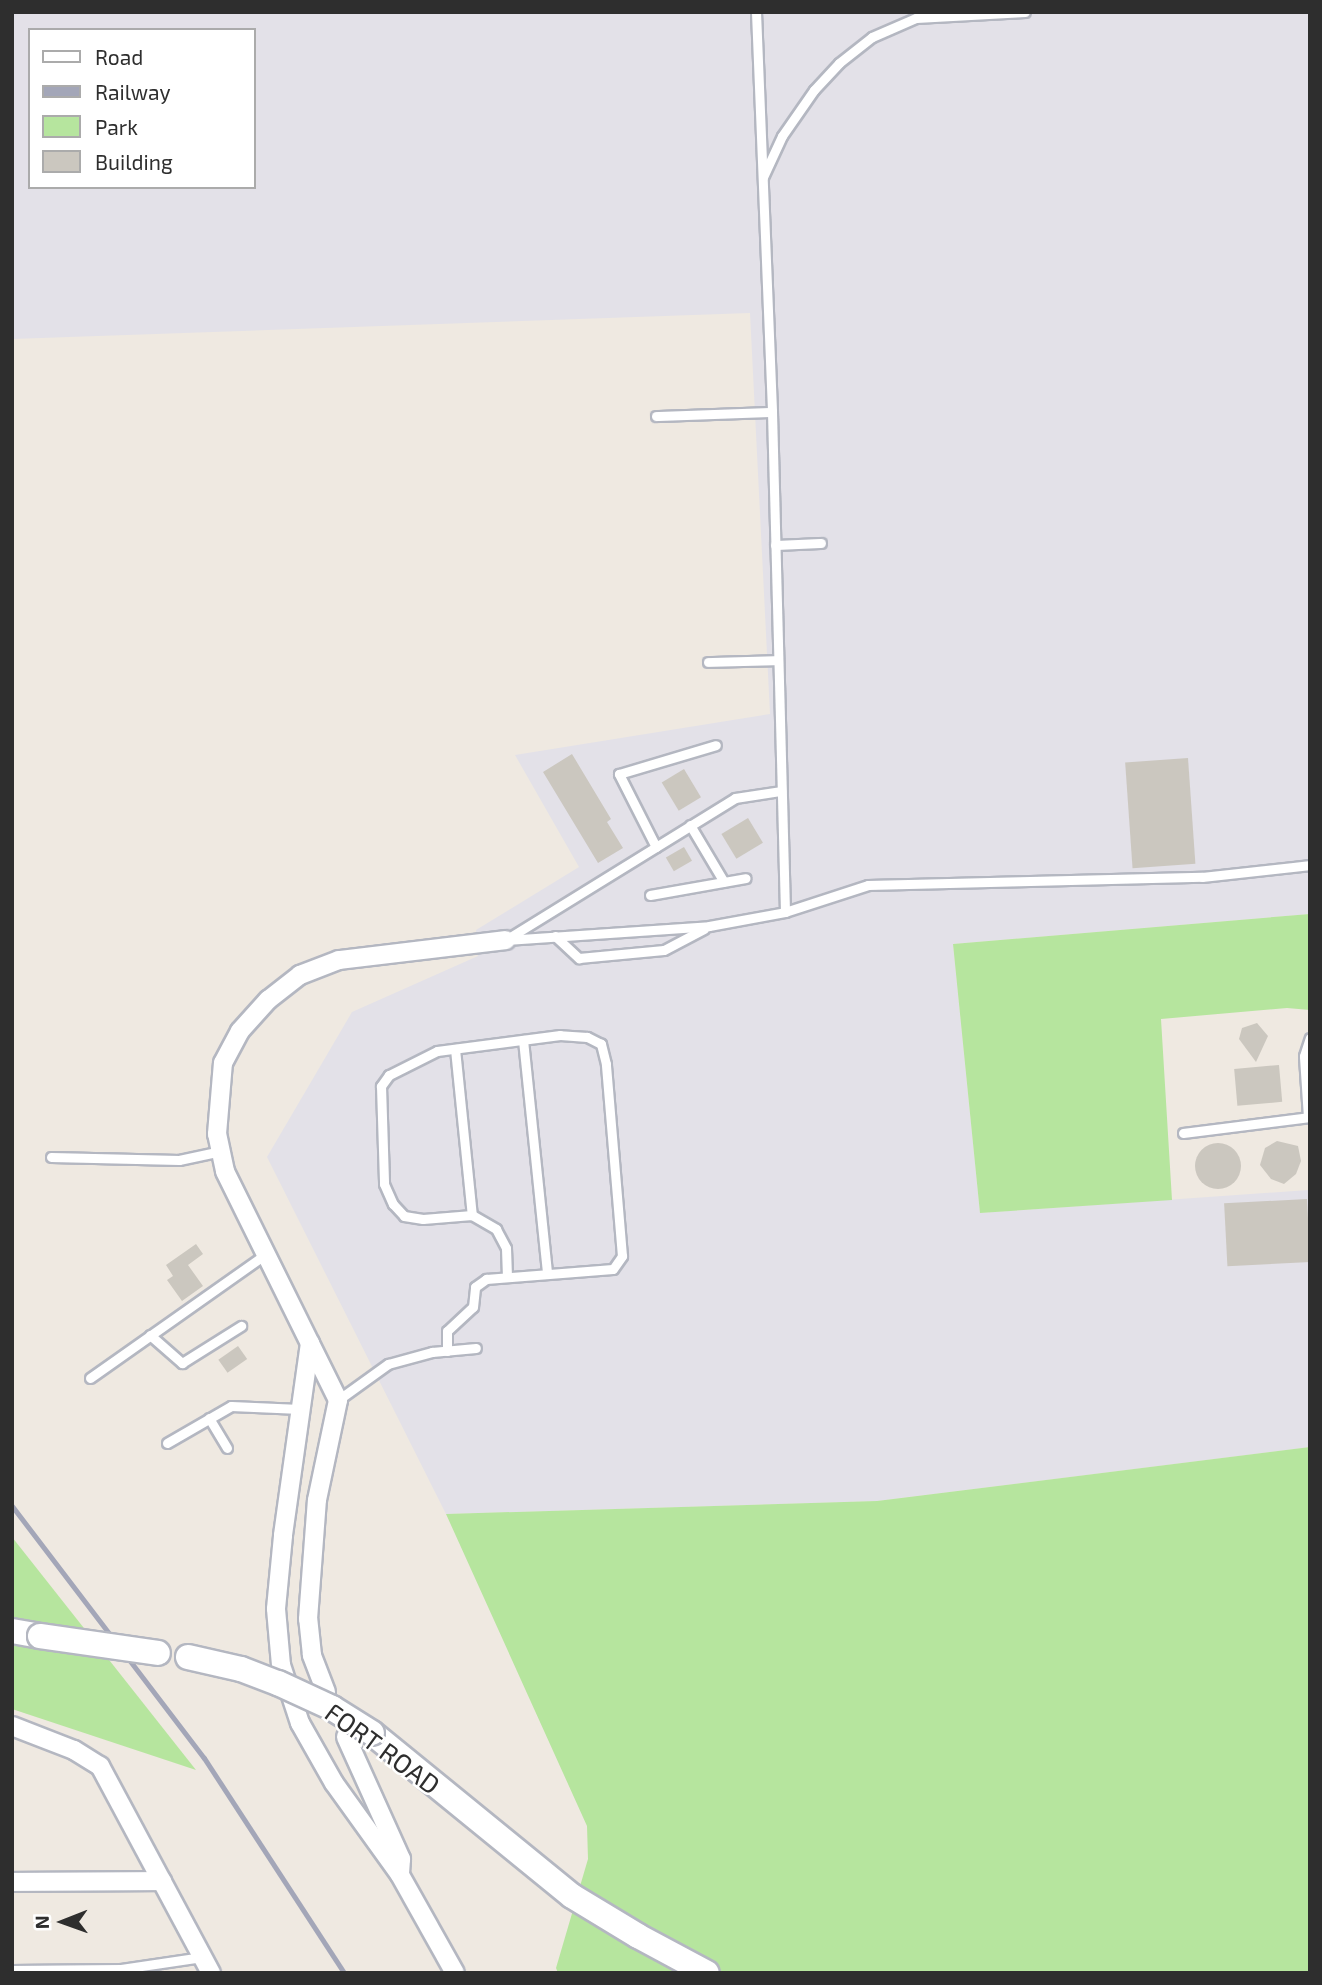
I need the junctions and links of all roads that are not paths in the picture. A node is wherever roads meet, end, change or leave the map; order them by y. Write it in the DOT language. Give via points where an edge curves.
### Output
graph roads {
  1 [pos="756,12"];
  2 [pos="1025,12"];
  3 [pos="761,181"];
  4 [pos="772,412"];
  5 [pos="656,416"];
  6 [pos="821,543"];
  7 [pos="775,545"];
  8 [pos="778,660"];
  9 [pos="709,662"];
  10 [pos="716,745"];
  11 [pos="781,791"];
  12 [pos="691,825"];
  13 [pos="656,847"];
  14 [pos="1310,865"];
  15 [pos="746,878"];
  16 [pos="724,882"];
  17 [pos="650,895"];
  18 [pos="785,912"];
  19 [pos="709,926"];
  20 [pos="555,936"];
  21 [pos="506,940"];
  22 [pos="1310,1038"];
  23 [pos="523,1040"];
  24 [pos="455,1049"];
  25 [pos="1309,1117"];
  26 [pos="1183,1133"];
  27 [pos="221,1151"];
  28 [pos="51,1157"];
  29 [pos="472,1215"];
  30 [pos="266,1254"];
  31 [pos="547,1274"];
  32 [pos="508,1277"];
  33 [pos="240,1326"];
  34 [pos="150,1335"];
  35 [pos="310,1342"];
  36 [pos="476,1348"];
  37 [pos="447,1351"];
  38 [pos="90,1378"];
  39 [pos="338,1400"];
  40 [pos="300,1409"];
  41 [pos="209,1418"];
  42 [pos="167,1443"];
  43 [pos="227,1448"];
  44 [pos="12,1631"];
  45 [pos="327,1692"];
  46 [pos="12,1726"];
  47 [pos="346,1737"];
  48 [pos="400,1875"];
  49 [pos="162,1881"];
  50 [pos="12,1882"];
  51 [pos="206,1965"];
  52 [pos="12,1970"];
  53 [pos="456,1973"];
  54 [pos="707,1973"];
  1 -- 3 [label="lane"];
  2 -- 3 [label="lane" via="916,18 872,37 814,90 782,136"];
  3 -- 4 [label="lane"];
  4 -- 5 [label="lane"];
  4 -- 7 [label="lane"];
  6 -- 7 [label="lane"];
  7 -- 8 [label="lane"];
  8 -- 9 [label="lane"];
  8 -- 11 [label="lane"];
  10 -- 13 [label="lane" via="620,774"];
  11 -- 12 [label="lane" via="735,798"];
  11 -- 18 [label="lane"];
  12 -- 13 [label="lane"];
  12 -- 16 [label="lane"];
  13 -- 21 [label="lane"];
  14 -- 18 [label="lane" via="1202,877 867,885"];
  15 -- 16 [label="lane"];
  16 -- 17 [label="lane"];
  18 -- 19 [label="lane"];
  19 -- 20 [label="lane"];
  19 -- 20 [label="lane" via="664,950 579,958"];
  20 -- 21 [label="lane"];
  21 -- 27 [label="street" via="340,960 300,975 268,1000 240,1031 223,1063 217,1134"];
  22 -- 25 [label="lane" via="1304,1056"];
  23 -- 24 [label="lane"];
  23 -- 31 [label="lane"];
  23 -- 31 [label="lane" via="587,1037 601,1044 606,1064 622,1256 613,1269"];
  24 -- 29 [label="lane"];
  24 -- 29 [label="lane" via="408,1063 389,1074 381,1086 384,1184 404,1216"];
  25 -- 26 [label="lane"];
  27 -- 28 [label="lane" via="179,1160"];
  27 -- 30 [label="street" via="225,1171"];
  29 -- 32 [label="lane" via="495,1229 506,1248"];
  30 -- 34 [label="lane"];
  30 -- 35 [label="street"];
  31 -- 32 [label="lane"];
  32 -- 37 [label="lane" via="486,1279 475,1287 473,1307 447,1331"];
  33 -- 34 [label="lane" via="182,1363"];
  34 -- 38 [label="lane"];
  35 -- 39 [label="street"];
  35 -- 40 [label="street"];
  36 -- 37 [label="lane"];
  37 -- 39 [label="lane" via="388,1364"];
  39 -- 45 [label="street" via="317,1500 308,1619 312,1655"];
  40 -- 41 [label="lane" via="236,1405"];
  40 -- 48 [label="street" via="276,1609 281,1665 300,1723 334,1783"];
  41 -- 42 [label="lane"];
  41 -- 43 [label="lane"];
  44 -- 54 [label="street, FORT ROAD, bridge" via="240,1669 332,1708 372,1733 564,1889 638,1937"];
  46 -- 49 [label="street" via="74,1750 100,1766"];
  47 -- 48 [label="street" via="401,1859"];
  48 -- 53 [label="street"];
  49 -- 50 [label="street"];
  49 -- 51 [label="street"];
  51 -- 52 [label="lane"];
}
